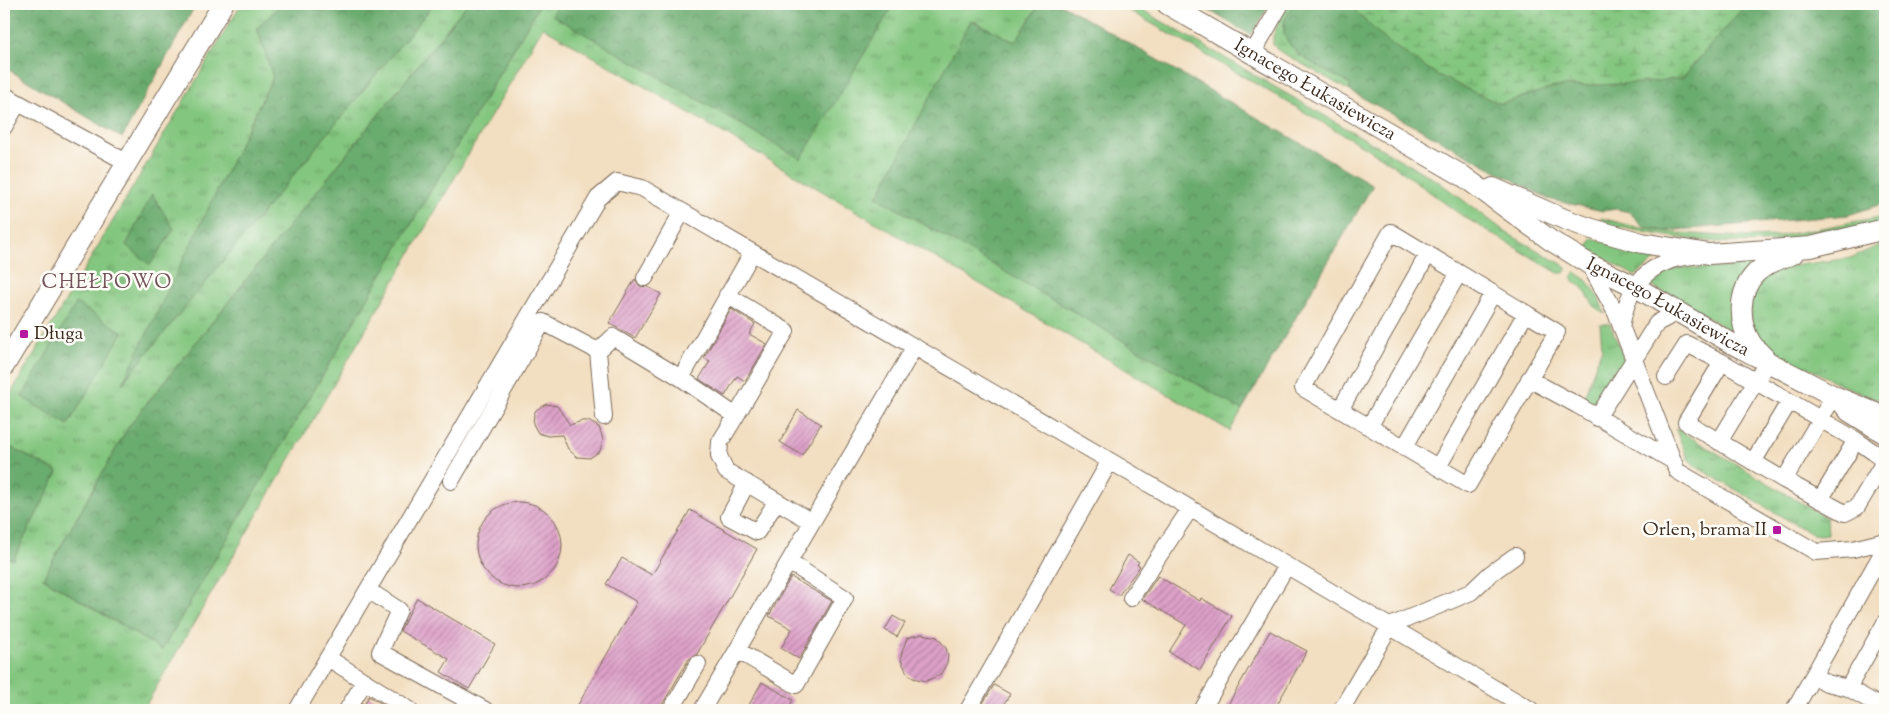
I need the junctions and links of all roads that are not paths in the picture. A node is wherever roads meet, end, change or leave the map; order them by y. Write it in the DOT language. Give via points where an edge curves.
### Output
graph roads {
  1 [pos="223,4"];
  2 [pos="1166,4"];
  3 [pos="1281,4"];
  4 [pos="1252,54"];
  5 [pos="11,99"];
  6 [pos="4,127"];
  7 [pos="128,163"];
  8 [pos="1463,176"];
  9 [pos="682,212"];
  10 [pos="1885,229"];
  11 [pos="1811,248"];
  12 [pos="752,252"];
  13 [pos="1428,254"];
  14 [pos="1710,254"];
  15 [pos="1589,264"];
  16 [pos="1459,273"];
  17 [pos="645,278"];
  18 [pos="1634,286"];
  19 [pos="1493,293"];
  20 [pos="727,295"];
  21 [pos="1678,312"];
  22 [pos="1526,314"];
  23 [pos="1621,326"];
  24 [pos="914,348"];
  25 [pos="598,351"];
  26 [pos="1634,360"];
  27 [pos="1768,361"];
  28 [pos="1722,362"];
  29 [pos="4,366"];
  30 [pos="1666,377"];
  31 [pos="681,378"];
  32 [pos="1529,379"];
  33 [pos="1755,382"];
  34 [pos="1834,396"];
  35 [pos="1788,402"];
  36 [pos="1340,410"];
  37 [pos="736,416"];
  38 [pos="604,417"];
  39 [pos="1885,417"];
  40 [pos="1597,418"];
  41 [pos="1820,420"];
  42 [pos="1369,427"];
  43 [pos="1885,436"];
  44 [pos="1856,440"];
  45 [pos="1719,442"];
  46 [pos="1404,448"];
  47 [pos="1110,461"];
  48 [pos="1673,461"];
  49 [pos="1752,462"];
  50 [pos="1438,467"];
  51 [pos="1784,480"];
  52 [pos="451,481"];
  53 [pos="747,483"];
  54 [pos="1820,500"];
  55 [pos="777,501"];
  56 [pos="1190,509"];
  57 [pos="812,522"];
  58 [pos="1885,541"];
  59 [pos="1885,548"];
  60 [pos="1515,556"];
  61 [pos="789,562"];
  62 [pos="1286,567"];
  63 [pos="368,590"];
  64 [pos="1131,598"];
  65 [pos="1885,624"];
  66 [pos="1390,626"];
  67 [pos="737,650"];
  68 [pos="328,658"];
  69 [pos="698,664"];
  70 [pos="1813,676"];
  71 [pos="364,682"];
  72 [pos="1848,688"];
  73 [pos="297,710"];
  74 [pos="347,710"];
  75 [pos="410,710"];
  76 [pos="485,710"];
  77 [pos="671,710"];
  78 [pos="702,710"];
  79 [pos="968,710"];
  80 [pos="1202,710"];
  81 [pos="1341,710"];
  82 [pos="1531,710"];
  83 [pos="1794,710"];
  84 [pos="1880,710"];
  1 -- 7 [label="main road"];
  2 -- 4 [label="main road, Ignacego Łukasiewicza"];
  3 -- 4 [label="street"];
  4 -- 8 [label="main road, Ignacego Łukasiewicza"];
  5 -- 6 [label="street"];
  5 -- 7 [label="street"];
  7 -- 29 [label="main road"];
  8 -- 14 [label="main road, Ignacego Łukasiewicza" via="1592,229 1642,243"];
  8 -- 15 [label="main road, Ignacego Łukasiewicza" via="1550,240"];
  9 -- 12 [label="street"];
  9 -- 17 [label="street"];
  9 -- 63 [label="street" via="642,188 617,182 598,198"];
  10 -- 11 [label="main road, Ignacego Łukasiewicza"];
  11 -- 14 [label="main road, Ignacego Łukasiewicza"];
  11 -- 27 [label="main road" via="1774,261 1748,284 1741,311 1743,323 1751,343"];
  12 -- 20 [label="street"];
  12 -- 24 [label="street"];
  13 -- 16 [label="street"];
  13 -- 36 [label="street"];
  13 -- 36 [label="street" via="1391,232 1303,388"];
  14 -- 18 [label="street" via="1670,260 1643,275"];
  15 -- 18 [label="main road, Ignacego Łukasiewicza"];
  15 -- 23 [label="street"];
  16 -- 19 [label="street"];
  16 -- 42 [label="street"];
  18 -- 21 [label="main road, Ignacego Łukasiewicza"];
  18 -- 23 [label="street"];
  19 -- 22 [label="street"];
  19 -- 46 [label="street"];
  20 -- 31 [label="street"];
  20 -- 37 [label="street" via="786,332"];
  21 -- 26 [label="street" via="1657,324"];
  21 -- 27 [label="main road, Ignacego Łukasiewicza"];
  22 -- 32 [label="street" via="1557,332"];
  22 -- 50 [label="street"];
  23 -- 26 [label="street"];
  24 -- 47 [label="street"];
  24 -- 57 [label="street"];
  25 -- 31 [label="street" via="613,337"];
  25 -- 38 [label="street"];
  25 -- 52 [label="street" via="543,322"];
  26 -- 40 [label="street"];
  26 -- 48 [label="street"];
  27 -- 33 [label="street"];
  27 -- 34 [label="main road, Ignacego Łukasiewicza"];
  28 -- 30 [label="street" via="1687,344"];
  28 -- 33 [label="street"];
  28 -- 45 [label="street" via="1686,422"];
  31 -- 37 [label="street"];
  32 -- 40 [label="street"];
  32 -- 50 [label="street" via="1468,485"];
  33 -- 35 [label="street"];
  33 -- 45 [label="street"];
  34 -- 39 [label="main road, Ignacego Łukasiewicza"];
  34 -- 41 [label="street"];
  34 -- 43 [label="street" via="1848,413"];
  35 -- 41 [label="street"];
  35 -- 49 [label="street"];
  36 -- 42 [label="street"];
  37 -- 53 [label="street" via="720,442 719,456 726,471"];
  40 -- 48 [label="street"];
  41 -- 44 [label="street"];
  41 -- 51 [label="street"];
  42 -- 46 [label="street"];
  44 -- 54 [label="street"];
  44 -- 54 [label="street" via="1885,460 1857,507 1845,513"];
  45 -- 49 [label="street"];
  46 -- 50 [label="street"];
  47 -- 56 [label="street"];
  47 -- 79 [label="street"];
  48 -- 58 [label="street" via="1677,471 1816,552 1852,549"];
  49 -- 51 [label="street"];
  51 -- 54 [label="street"];
  53 -- 55 [label="street"];
  53 -- 55 [label="street" via="729,517 757,532"];
  55 -- 57 [label="street"];
  56 -- 62 [label="street"];
  56 -- 64 [label="street"];
  57 -- 61 [label="street"];
  59 -- 70 [label="street"];
  60 -- 66 [label="street" via="1471,592"];
  61 -- 67 [label="street"];
  61 -- 67 [label="street" via="845,598 796,685"];
  62 -- 66 [label="street"];
  62 -- 80 [label="street"];
  63 -- 68 [label="street"];
  63 -- 76 [label="street" via="399,610 380,652"];
  65 -- 72 [label="street"];
  66 -- 81 [label="street"];
  66 -- 82 [label="street"];
  67 -- 78 [label="street"];
  68 -- 71 [label="street"];
  68 -- 73 [label="street"];
  69 -- 77 [label="street"];
  70 -- 72 [label="street"];
  70 -- 83 [label="street"];
  71 -- 74 [label="street"];
  71 -- 75 [label="street"];
  72 -- 84 [label="street"];
}
